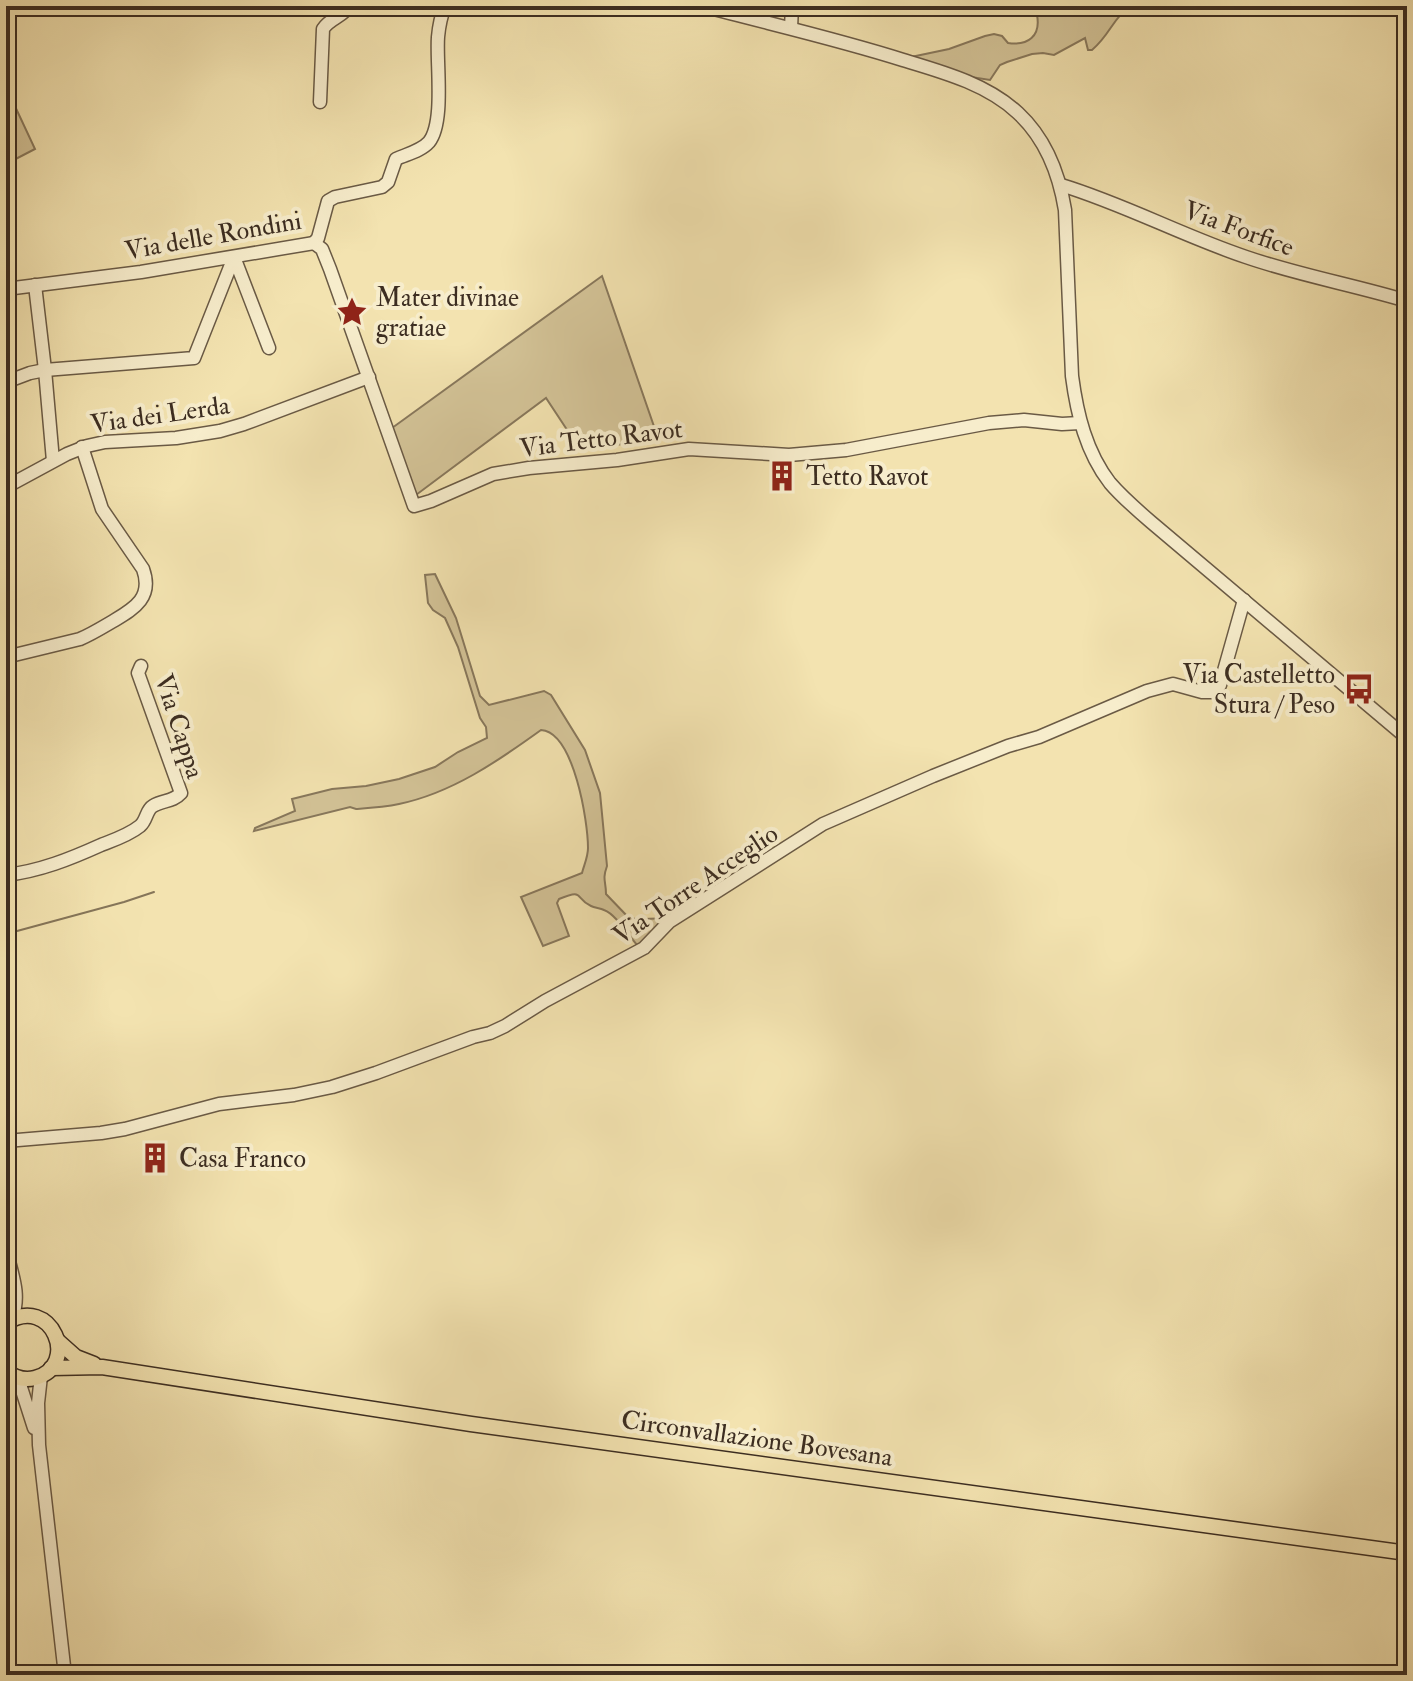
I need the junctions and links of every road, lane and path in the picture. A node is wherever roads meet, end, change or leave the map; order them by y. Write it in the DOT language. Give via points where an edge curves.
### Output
graph roads {
  1 [pos="349,6"];
  2 [pos="445,6"];
  3 [pos="703,6"];
  4 [pos="792,6"];
  5 [pos="791,28"];
  6 [pos="320,102"];
  7 [pos="1061,185"];
  8 [pos="314,243"];
  9 [pos="234,257"];
  10 [pos="35,285"];
  11 [pos="6,289"];
  12 [pos="1407,301"];
  13 [pos="269,348"];
  14 [pos="45,370"];
  15 [pos="369,377"];
  16 [pos="6,382"];
  17 [pos="1080,423"];
  18 [pos="82,447"];
  19 [pos="53,461"];
  20 [pos="6,487"];
  21 [pos="1244,600"];
  22 [pos="6,657"];
  23 [pos="141,666"];
  24 [pos="1407,738"];
  25 [pos="6,875"];
  26 [pos="6,1141"];
  27 [pos="6,1250"];
  28 [pos="17,1293"];
  29 [pos="31,1316"];
  30 [pos="9,1321"];
  31 [pos="58,1341"];
  32 [pos="102,1367"];
  33 [pos="46,1372"];
  34 [pos="12,1375"];
  35 [pos="39,1445"];
  36 [pos="1407,1553"];
  37 [pos="65,1675"];
  1 -- 6 [label="street" via="323,29"];
  2 -- 8 [label="street, Via delle Rondini" via="438,37 439,110 432,137 396,159 382,187 328,201"];
  3 -- 5 [label="street"];
  4 -- 5 [label="street"];
  5 -- 7 [label="street" via="989,91 1035,132"];
  7 -- 12 [label="street, Via Forfice" via="1244,257"];
  7 -- 17 [label="street" via="1072,376"];
  8 -- 9 [label="street, Via delle Rondini"];
  8 -- 15 [label="street, Via Tetto Ravot" via="322,249"];
  9 -- 10 [label="street, Via delle Rondini"];
  9 -- 13 [label="street"];
  9 -- 14 [label="street" via="194,358"];
  10 -- 11 [label="street, Via delle Rondini"];
  10 -- 14 [label="street"];
  14 -- 16 [label="street"];
  14 -- 19 [label="street"];
  15 -- 17 [label="street, Via Tetto Ravot" via="416,506 493,474 529,468 689,449 789,455 846,450 989,423"];
  15 -- 18 [label="street, Via dei Lerda" via="220,431"];
  17 -- 21 [label="street" via="1110,483"];
  18 -- 19 [label="street, Via dei Lerda"];
  18 -- 22 [label="street" via="102,509 143,569 145,591 134,608 80,639"];
  19 -- 20 [label="street, Via dei Lerda"];
  21 -- 24 [label="street"];
  21 -- 26 [label="street, Via Torre Acceglio" via="1220,685 1213,692 1173,684 1147,691 823,824 669,922 644,948 490,1033 332,1087 219,1104 101,1133"];
  23 -- 25 [label="street, Via Cappa" via="138,673 181,793 154,805 143,824 129,834 64,861"];
  27 -- 28 [label="street"];
  28 -- 29 [label="street"];
  28 -- 30 [label="street"];
  29 -- 30 [label="main road"];
  29 -- 31 [label="main road, Circonvallazione Bovesana" via="48,1324"];
  31 -- 32 [label="main road, Circonvallazione Bovesana" via="76,1357"];
  31 -- 33 [label="main road" via="56,1360"];
  32 -- 33 [label="main road, Circonvallazione Bovesana"];
  32 -- 36 [label="main road, Circonvallazione Bovesana" via="471,1424"];
  33 -- 34 [label="main road, Circonvallazione Bovesana" via="26,1379"];
  33 -- 35 [label="street" via="38,1403"];
  34 -- 35 [label="street"];
  35 -- 37 [label="street"];
}
